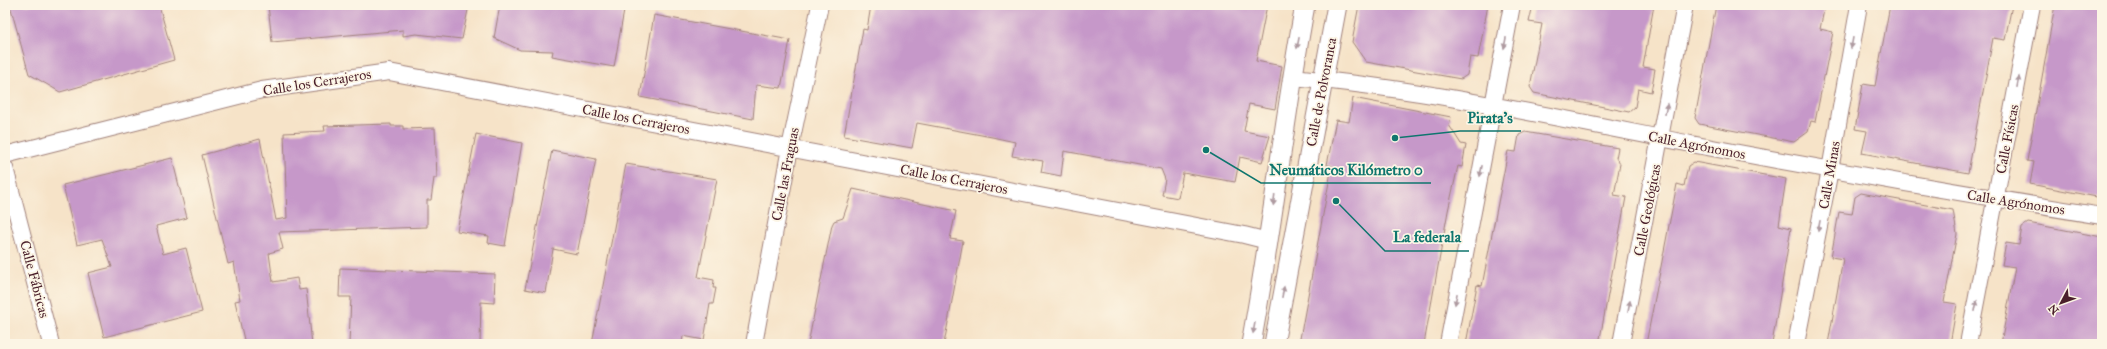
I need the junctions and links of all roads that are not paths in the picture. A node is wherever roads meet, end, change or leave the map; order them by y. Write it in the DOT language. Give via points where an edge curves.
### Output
graph roads {
  1 [pos="820,5"];
  2 [pos="1305,5"];
  3 [pos="1337,5"];
  4 [pos="1512,5"];
  5 [pos="1685,5"];
  6 [pos="1859,5"];
  7 [pos="2032,5"];
  8 [pos="1292,77"];
  9 [pos="1323,80"];
  10 [pos="1494,105"];
  11 [pos="1661,138"];
  12 [pos="790,148"];
  13 [pos="5,155"];
  14 [pos="5,168"];
  15 [pos="1830,170"];
  16 [pos="1996,199"];
  17 [pos="2102,216"];
  18 [pos="1268,241"];
  19 [pos="52,344"];
  20 [pos="754,344"];
  21 [pos="1251,344"];
  22 [pos="1274,344"];
  23 [pos="1448,344"];
  24 [pos="1621,344"];
  25 [pos="1796,344"];
  26 [pos="1968,344"];
  1 -- 12 [label="street, Calle las Fraguas"];
  2 -- 8 [label="street, Calle de Polvoranca, one-way"];
  3 -- 9 [label="street, Calle de Polvoranca"];
  4 -- 10 [label="street, one-way"];
  11 -- 5 [label="street, Calle Geológicas, one-way"];
  6 -- 15 [label="street, Calle Minas, one-way"];
  16 -- 7 [label="street, Calle Físicas, one-way"];
  8 -- 9 [label="street, Calle Agrónomos"];
  8 -- 18 [label="street, Calle de Polvoranca, one-way"];
  9 -- 10 [label="street, Calle Agrónomos"];
  22 -- 9 [label="street, Calle de Polvoranca, one-way"];
  10 -- 11 [label="street, Calle Agrónomos"];
  10 -- 23 [label="street, one-way"];
  11 -- 15 [label="street, Calle Agrónomos"];
  24 -- 11 [label="street, Calle Geológicas, one-way"];
  12 -- 13 [label="street, Calle los Cerrajeros" via="389,72 262,90"];
  12 -- 18 [label="street, Calle los Cerrajeros"];
  12 -- 20 [label="street, Calle las Fraguas"];
  14 -- 19 [label="street, Calle Fábricas"];
  15 -- 16 [label="street, Calle Agrónomos"];
  15 -- 25 [label="street, Calle Minas, one-way"];
  16 -- 17 [label="street, Calle Agrónomos"];
  26 -- 16 [label="street, Calle Físicas, one-way"];
  18 -- 21 [label="street, Calle de Polvoranca, one-way"];
}
